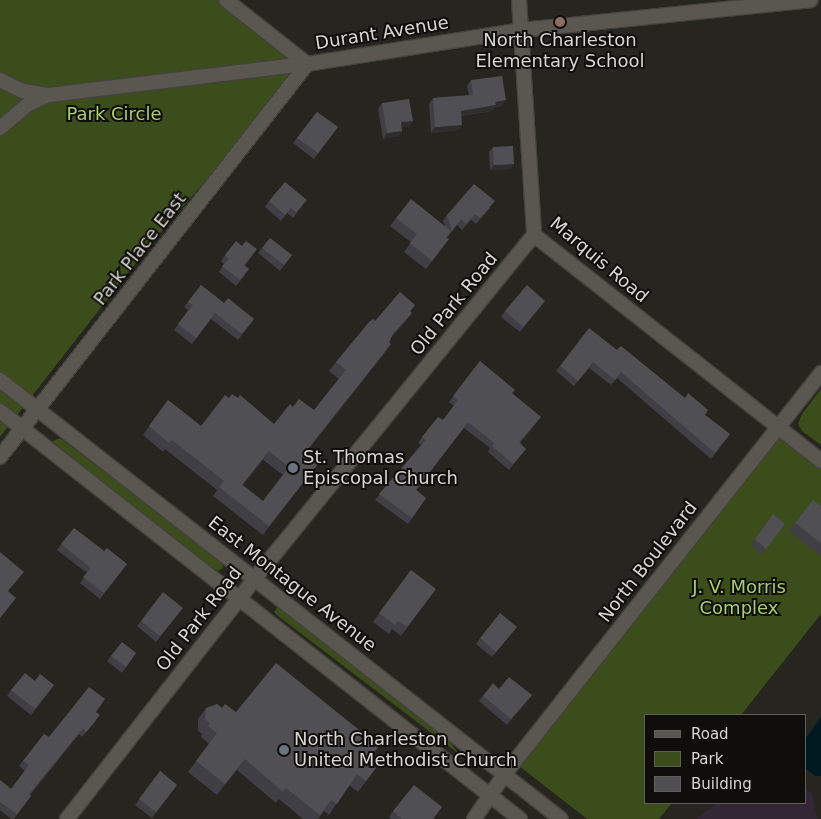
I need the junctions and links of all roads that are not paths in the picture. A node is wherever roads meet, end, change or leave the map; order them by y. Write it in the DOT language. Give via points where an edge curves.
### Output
graph roads {
  1 [pos="226,0"];
  2 [pos="519,0"];
  3 [pos="810,0"];
  4 [pos="522,30"];
  5 [pos="308,64"];
  6 [pos="0,80"];
  7 [pos="49,95"];
  8 [pos="0,128"];
  9 [pos="534,235"];
  10 [pos="821,373"];
  11 [pos="0,380"];
  12 [pos="37,410"];
  13 [pos="0,412"];
  14 [pos="778,427"];
  15 [pos="22,428"];
  16 [pos="0,457"];
  17 [pos="821,461"];
  18 [pos="255,578"];
  19 [pos="240,598"];
  20 [pos="504,775"];
  21 [pos="490,795"];
  22 [pos="67,819"];
  23 [pos="474,819"];
  24 [pos="520,819"];
  25 [pos="561,819"];
  1 -- 5 [label="street"];
  2 -- 4 [label="street, Marquis Road"];
  3 -- 4 [label="street, Durant Avenue"];
  4 -- 5 [label="street, Durant Avenue"];
  4 -- 9 [label="street, Marquis Road"];
  5 -- 7 [label="street, Durant Avenue"];
  5 -- 12 [label="street, Park Place East"];
  6 -- 7 [label="street, Durant Avenue" via="23,91"];
  7 -- 8 [label="street, Durant Avenue" via="27,105"];
  9 -- 14 [label="street, Marquis Road"];
  9 -- 18 [label="street, Old Park Road"];
  10 -- 14 [label="street, North Boulevard"];
  11 -- 12 [label="street, East Montague Avenue"];
  12 -- 15 [label="street, Park Place East"];
  12 -- 18 [label="street, East Montague Avenue"];
  13 -- 15 [label="street"];
  14 -- 17 [label="street, Marquis Road"];
  14 -- 20 [label="street, North Boulevard"];
  15 -- 16 [label="street, Park Place East"];
  15 -- 19 [label="street"];
  18 -- 19 [label="street, Old Park Road"];
  18 -- 20 [label="street, East Montague Avenue"];
  19 -- 21 [label="street"];
  19 -- 22 [label="street, Old Park Road"];
  20 -- 21 [label="street, North Boulevard"];
  20 -- 25 [label="street, East Montague Avenue"];
  21 -- 23 [label="street, North Boulevard"];
  21 -- 24 [label="street"];
}
